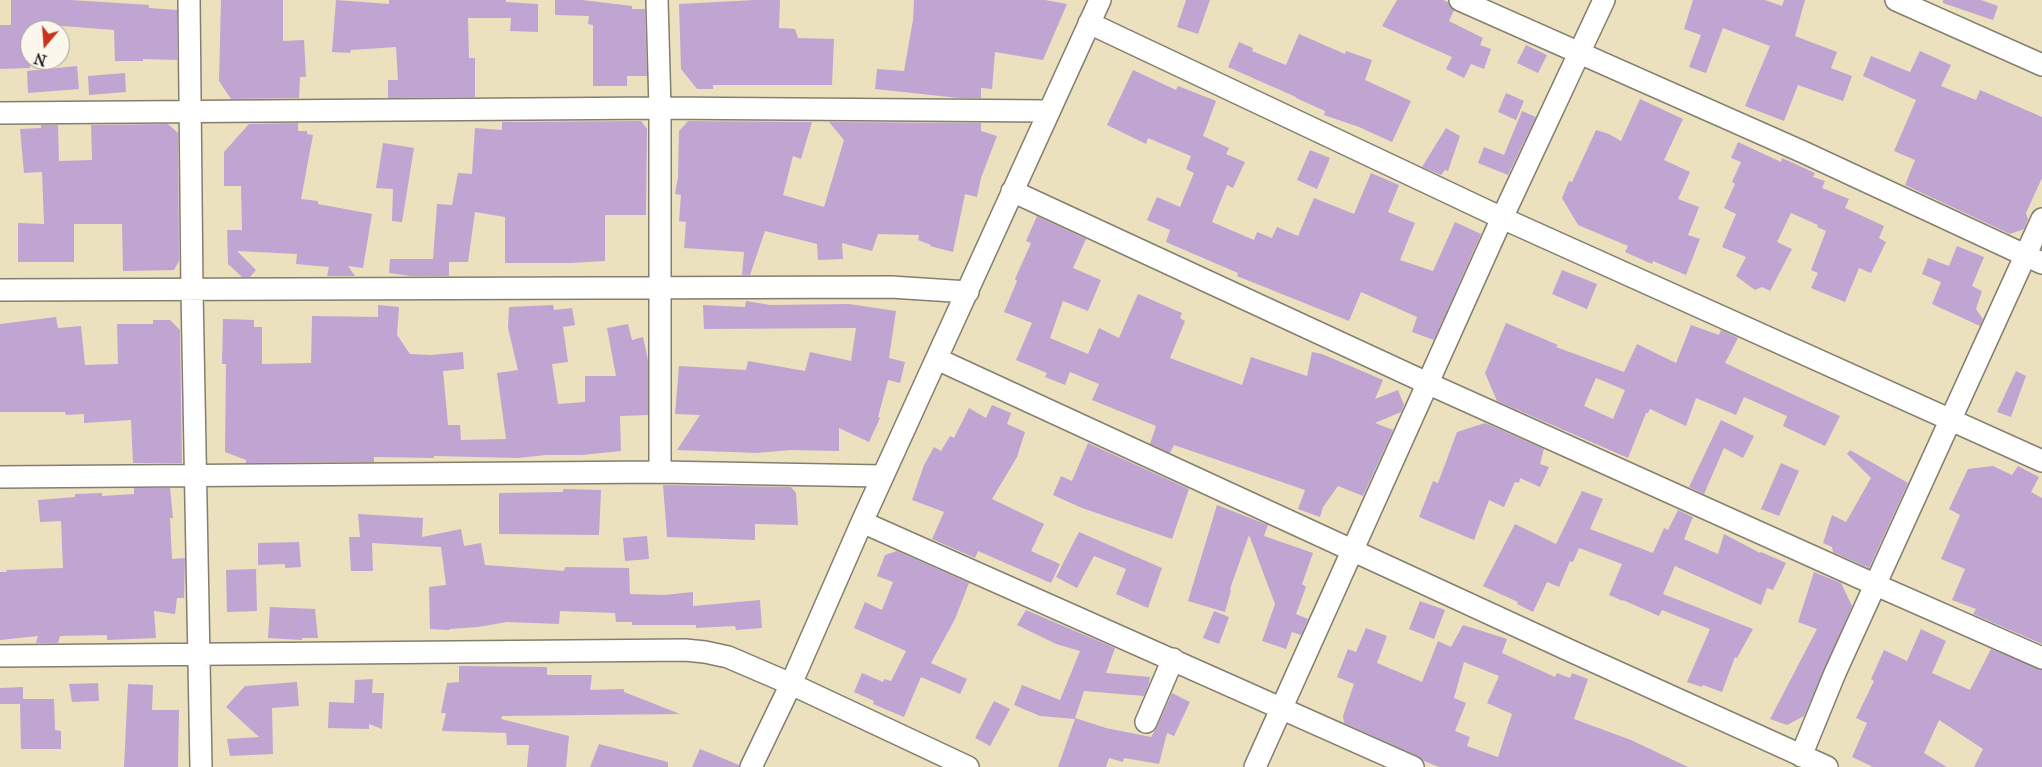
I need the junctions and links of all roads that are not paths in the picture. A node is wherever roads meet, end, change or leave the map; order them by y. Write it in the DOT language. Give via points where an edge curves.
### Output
graph roads {
  1 [pos="189,0"];
  2 [pos="657,0"];
  3 [pos="1100,0"];
  4 [pos="1460,0"];
  5 [pos="1604,0"];
  6 [pos="1896,0"];
  7 [pos="1089,23"];
  8 [pos="1579,54"];
  9 [pos="2042,65"];
  10 [pos="660,108"];
  11 [pos="1049,111"];
  12 [pos="191,112"];
  13 [pos="0,113"];
  14 [pos="1012,190"];
  15 [pos="1502,218"];
  16 [pos="2042,219"];
  17 [pos="2034,259"];
  18 [pos="660,288"];
  19 [pos="0,290"];
  20 [pos="192,291"];
  21 [pos="968,292"];
  22 [pos="937,359"];
  23 [pos="1428,383"];
  24 [pos="1950,421"];
  25 [pos="2042,462"];
  26 [pos="660,472"];
  27 [pos="0,476"];
  28 [pos="196,476"];
  29 [pos="882,476"];
  30 [pos="862,522"];
  31 [pos="1352,550"];
  32 [pos="1876,585"];
  33 [pos="200,653"];
  34 [pos="0,656"];
  35 [pos="2042,658"];
  36 [pos="1173,659"];
  37 [pos="791,684"];
  38 [pos="1283,708"];
  39 [pos="1146,722"];
  40 [pos="1801,756"];
  41 [pos="201,767"];
  42 [pos="751,767"];
  43 [pos="968,767"];
  44 [pos="1255,767"];
  45 [pos="1413,767"];
  46 [pos="1827,767"];
  1 -- 12 [label="street"];
  2 -- 10 [label="street"];
  3 -- 7 [label="street"];
  4 -- 8 [label="street"];
  5 -- 8 [label="street"];
  6 -- 9 [label="street"];
  7 -- 11 [label="street"];
  7 -- 15 [label="street"];
  8 -- 15 [label="street"];
  8 -- 17 [label="street" via="1803,152"];
  10 -- 11 [label="street"];
  10 -- 12 [label="street"];
  10 -- 18 [label="street"];
  11 -- 14 [label="street"];
  12 -- 13 [label="street"];
  12 -- 20 [label="street"];
  14 -- 21 [label="street"];
  14 -- 23 [label="street"];
  15 -- 23 [label="street"];
  15 -- 24 [label="street"];
  16 -- 17 [label="street"];
  17 -- 24 [label="street"];
  18 -- 20 [label="street"];
  18 -- 21 [label="street" via="891,288"];
  18 -- 26 [label="street"];
  19 -- 20 [label="street"];
  20 -- 28 [label="street"];
  21 -- 22 [label="street"];
  22 -- 29 [label="street"];
  22 -- 31 [label="street"];
  23 -- 31 [label="street"];
  23 -- 32 [label="street"];
  24 -- 25 [label="street"];
  24 -- 32 [label="street"];
  26 -- 28 [label="street"];
  26 -- 29 [label="street"];
  27 -- 28 [label="street"];
  28 -- 33 [label="street"];
  29 -- 30 [label="street"];
  30 -- 36 [label="street"];
  30 -- 37 [label="street"];
  31 -- 38 [label="street"];
  31 -- 40 [label="street"];
  32 -- 35 [label="street"];
  32 -- 40 [label="street"];
  33 -- 34 [label="street"];
  33 -- 37 [label="street" via="685,650 728,657"];
  33 -- 41 [label="street"];
  36 -- 38 [label="street"];
  36 -- 39 [label="street"];
  37 -- 42 [label="street"];
  37 -- 43 [label="street"];
  38 -- 44 [label="street"];
  38 -- 45 [label="street"];
  40 -- 46 [label="street"];
}
